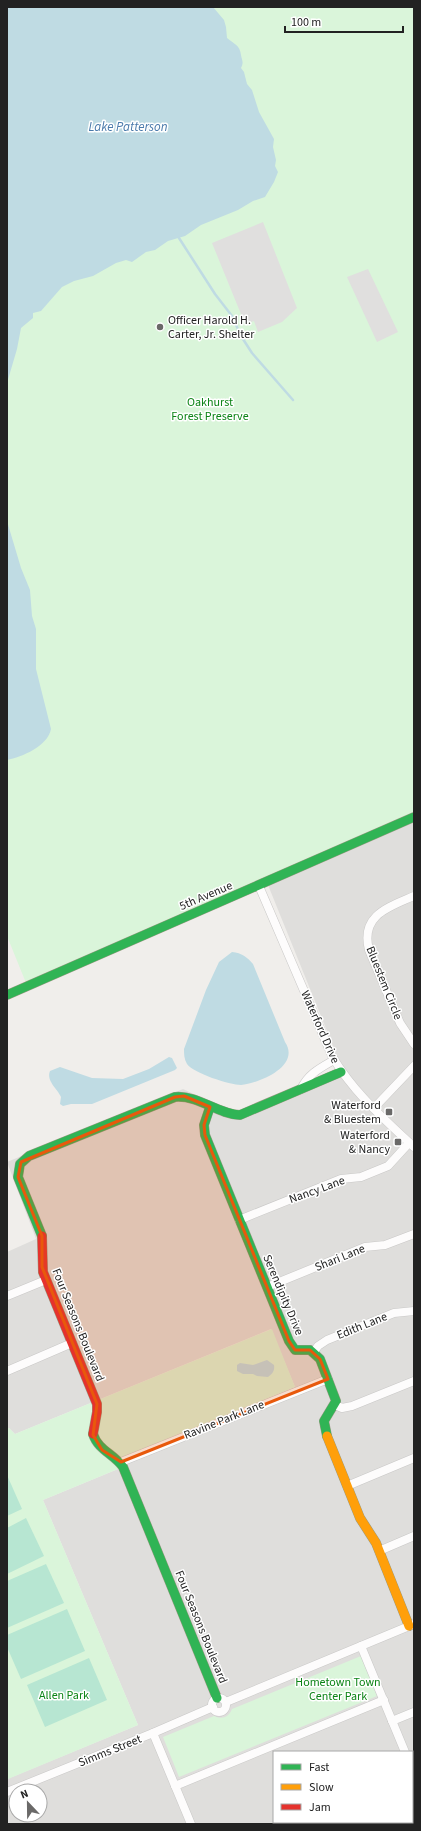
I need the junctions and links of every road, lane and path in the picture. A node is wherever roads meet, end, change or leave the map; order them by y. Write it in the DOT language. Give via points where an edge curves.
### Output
graph roads {
  1 [pos="414,817"];
  2 [pos="258,886"];
  3 [pos="414,896"];
  4 [pos="7,995"];
  5 [pos="414,1044"];
  6 [pos="334,1060"];
  7 [pos="414,1066"];
  8 [pos="342,1072"];
  9 [pos="301,1089"];
  10 [pos="210,1107"];
  11 [pos="374,1108"];
  12 [pos="412,1145"];
  13 [pos="239,1220"];
  14 [pos="414,1234"];
  15 [pos="46,1280"];
  16 [pos="267,1287"];
  17 [pos="7,1296"];
  18 [pos="414,1310"];
  19 [pos="72,1343"];
  20 [pos="314,1352"];
  21 [pos="7,1371"];
  22 [pos="328,1379"];
  23 [pos="414,1382"];
  24 [pos="335,1406"];
  25 [pos="414,1458"];
  26 [pos="121,1462"];
  27 [pos="347,1486"];
  28 [pos="414,1536"];
  29 [pos="379,1550"];
  30 [pos="412,1625"];
  31 [pos="361,1646"];
  32 [pos="217,1698"];
  33 [pos="384,1700"];
  34 [pos="226,1702"];
  35 [pos="213,1707"];
  36 [pos="414,1712"];
  37 [pos="392,1721"];
  38 [pos="154,1733"];
  39 [pos="405,1751"];
  40 [pos="175,1786"];
  41 [pos="7,1792"];
  42 [pos="191,1824"];
  1 -- 2 [label="street, 5th Avenue"];
  2 -- 4 [label="street, 5th Avenue"];
  2 -- 6 [label="street, Waterford Drive"];
  3 -- 5 [label="street, Bluestem Circle" via="380,912 371,924 367,937 369,950 400,1022"];
  6 -- 8 [label="street, Waterford Drive"];
  6 -- 9 [label="street" via="306,1079"];
  7 -- 11 [label="street"];
  8 -- 9 [label="street, Four Seasons Boulevard"];
  8 -- 11 [label="street, Waterford Drive" via="349,1083"];
  9 -- 10 [label="street, Four Seasons Boulevard" via="240,1115 230,1115"];
  10 -- 13 [label="street, Serendipity Drive" via="204,1125 205,1135"];
  10 -- 15 [label="street, Four Seasons Boulevard" via="184,1096 175,1097 29,1156 21,1162 18,1177 42,1236 42,1267"];
  11 -- 12 [label="street, Waterford Drive"];
  12 -- 13 [label="street, Nancy Lane" via="388,1166 361,1177 341,1179"];
  13 -- 16 [label="street, Serendipity Drive"];
  14 -- 16 [label="street, Shari Lane" via="385,1245 365,1247"];
  15 -- 17 [label="street"];
  15 -- 19 [label="street, Four Seasons Boulevard"];
  16 -- 20 [label="street, Serendipity Drive" via="292,1347 299,1351"];
  18 -- 20 [label="street, Edith Lane" via="394,1313 327,1340"];
  19 -- 21 [label="street"];
  19 -- 26 [label="street, Four Seasons Boulevard" via="97,1404 93,1429 96,1441 102,1450"];
  20 -- 22 [label="street" via="320,1359"];
  22 -- 24 [label="street"];
  22 -- 26 [label="street, Ravine Park Lane"];
  23 -- 24 [label="street" via="352,1406"];
  24 -- 27 [label="street" via="326,1417 324,1426"];
  25 -- 27 [label="street"];
  26 -- 32 [label="street, Four Seasons Boulevard"];
  27 -- 29 [label="street" via="360,1518"];
  28 -- 29 [label="street"];
  29 -- 30 [label="street"];
  30 -- 31 [label="street, Simms Street"];
  31 -- 33 [label="street"];
  31 -- 34 [label="street, Simms Street"];
  32 -- 34 [label="street" via="222,1698"];
  32 -- 35 [label="street" via="213,1701"];
  33 -- 37 [label="street"];
  33 -- 40 [label="street"];
  34 -- 35 [label="street, Simms Street" via="223,1711 218,1712"];
  35 -- 38 [label="street, Simms Street"];
  36 -- 37 [label="street"];
  37 -- 39 [label="street"];
  38 -- 40 [label="street"];
  38 -- 41 [label="street, Simms Street"];
  40 -- 42 [label="street"];
}
